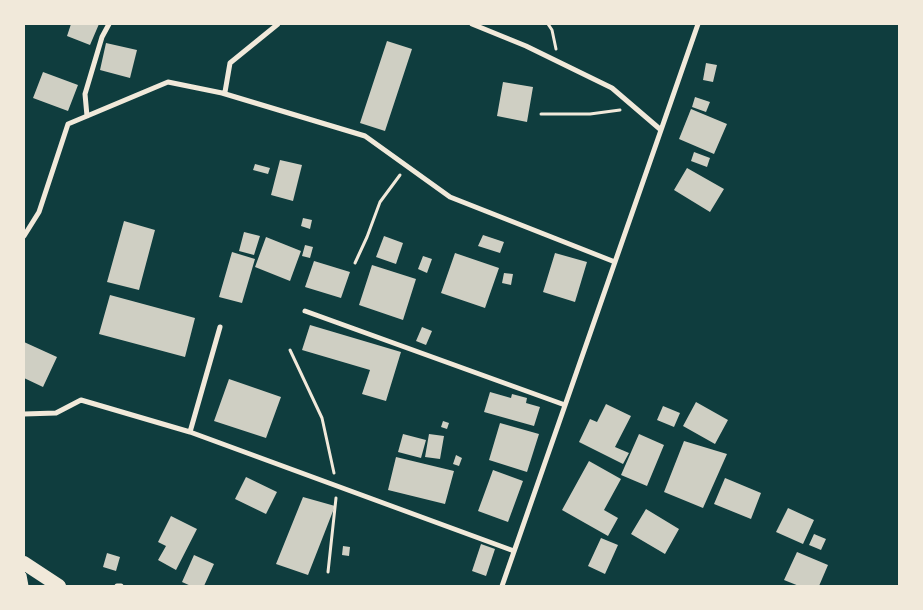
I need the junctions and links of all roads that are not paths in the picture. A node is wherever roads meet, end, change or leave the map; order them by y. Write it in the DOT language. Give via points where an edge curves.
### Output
graph roads {
  1 [pos="109,24"];
  2 [pos="278,24"];
  3 [pos="472,24"];
  4 [pos="698,24"];
  5 [pos="222,93"];
  6 [pos="87,116"];
  7 [pos="661,130"];
  8 [pos="24,236"];
  9 [pos="615,262"];
  10 [pos="305,311"];
  11 [pos="220,327"];
  12 [pos="565,405"];
  13 [pos="24,414"];
  14 [pos="190,432"];
  15 [pos="514,551"];
  16 [pos="24,569"];
  17 [pos="26,586"];
  18 [pos="59,586"];
  19 [pos="116,586"];
  20 [pos="121,586"];
  21 [pos="502,586"];
  1 -- 6 [label="street" via="85,94"];
  2 -- 5 [label="street" via="230,63 226,92"];
  3 -- 7 [label="street" via="612,88"];
  4 -- 7 [label="street"];
  5 -- 6 [label="street" via="168,82"];
  5 -- 9 [label="street" via="364,136 450,197"];
  6 -- 8 [label="street" via="68,124 39,212"];
  7 -- 9 [label="street"];
  9 -- 12 [label="street"];
  10 -- 12 [label="street"];
  11 -- 14 [label="street"];
  12 -- 15 [label="street"];
  13 -- 14 [label="street" via="56,413 81,400"];
  14 -- 15 [label="street"];
  15 -- 21 [label="street"];
  16 -- 17 [label="street"];
  16 -- 18 [label="highway"];
  19 -- 20 [label="street"];
}
